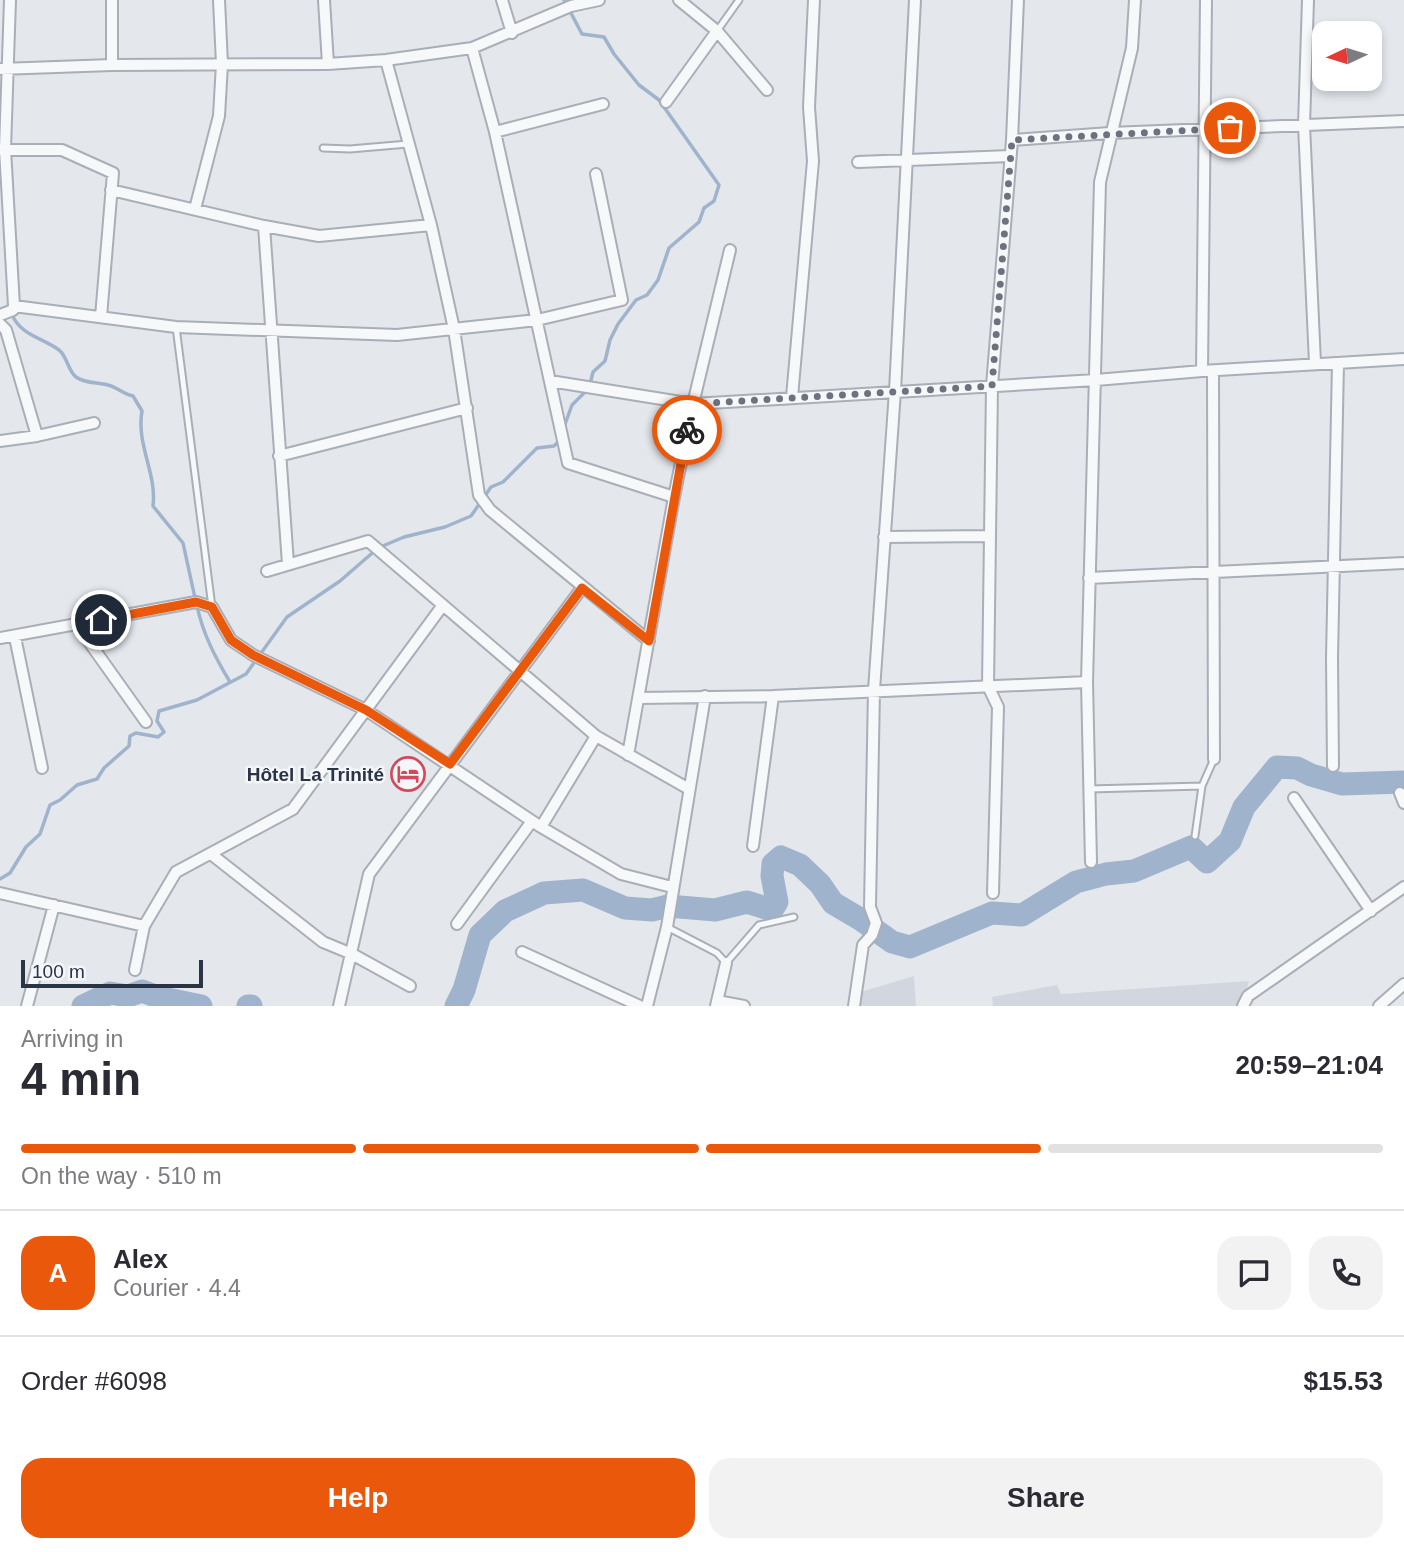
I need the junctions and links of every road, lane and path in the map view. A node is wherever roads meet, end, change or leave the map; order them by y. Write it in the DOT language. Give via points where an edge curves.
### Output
graph roads {
  1 [pos="10,0"];
  2 [pos="112,0"];
  3 [pos="219,0"];
  4 [pos="324,0"];
  5 [pos="502,0"];
  6 [pos="599,0"];
  7 [pos="679,0"];
  8 [pos="739,0"];
  9 [pos="814,0"];
  10 [pos="915,0"];
  11 [pos="1018,0"];
  12 [pos="1135,0"];
  13 [pos="1206,0"];
  14 [pos="1308,0"];
  15 [pos="717,31"];
  16 [pos="512,33"];
  17 [pos="472,48"];
  18 [pos="386,60"];
  19 [pos="222,64"];
  20 [pos="328,64"];
  21 [pos="111,65"];
  22 [pos="4,68"];
  23 [pos="767,90"];
  24 [pos="666,102"];
  25 [pos="603,104"];
  26 [pos="1404,121"];
  27 [pos="1304,125"];
  28 [pos="1205,129"];
  29 [pos="495,132"];
  30 [pos="1110,134"];
  31 [pos="1012,140"];
  32 [pos="408,144"];
  33 [pos="323,148"];
  34 [pos="2,149"];
  35 [pos="1010,156"];
  36 [pos="907,160"];
  37 [pos="858,162"];
  38 [pos="596,174"];
  39 [pos="111,190"];
  40 [pos="195,209"];
  41 [pos="431,225"];
  42 [pos="264,226"];
  43 [pos="730,250"];
  44 [pos="6,314"];
  45 [pos="101,317"];
  46 [pos="537,320"];
  47 [pos="176,327"];
  48 [pos="454,329"];
  49 [pos="271,330"];
  50 [pos="1404,359"];
  51 [pos="1315,363"];
  52 [pos="1338,363"];
  53 [pos="1208,371"];
  54 [pos="1096,380"];
  55 [pos="550,381"];
  56 [pos="992,386"];
  57 [pos="895,391"];
  58 [pos="792,397"];
  59 [pos="693,404"];
  60 [pos="467,408"];
  61 [pos="94,423"];
  62 [pos="37,436"];
  63 [pos="0,441"];
  64 [pos="279,456"];
  65 [pos="674,497"];
  66 [pos="990,536"];
  67 [pos="884,537"];
  68 [pos="1404,563"];
  69 [pos="288,564"];
  70 [pos="1335,567"];
  71 [pos="267,571"];
  72 [pos="1216,572"];
  73 [pos="1089,578"];
  74 [pos="582,588"];
  75 [pos="443,604"];
  76 [pos="212,607"];
  77 [pos="77,625"];
  78 [pos="15,637"];
  79 [pos="0,638"];
  80 [pos="649,641"];
  81 [pos="521,671"];
  82 [pos="1087,682"];
  83 [pos="988,686"];
  84 [pos="874,690"];
  85 [pos="705,696"];
  86 [pos="773,696"];
  87 [pos="639,698"];
  88 [pos="366,710"];
  89 [pos="146,722"];
  90 [pos="596,736"];
  91 [pos="628,755"];
  92 [pos="1214,759"];
  93 [pos="450,764"];
  94 [pos="1333,766"];
  95 [pos="42,768"];
  96 [pos="1202,786"];
  97 [pos="689,789"];
  98 [pos="1089,789"];
  99 [pos="1294,798"];
  100 [pos="537,824"];
  101 [pos="1195,836"];
  102 [pos="753,846"];
  103 [pos="211,854"];
  104 [pos="1091,862"];
  105 [pos="1404,887"];
  106 [pos="672,891"];
  107 [pos="0,893"];
  108 [pos="993,893"];
  109 [pos="54,905"];
  110 [pos="1371,911"];
  111 [pos="794,917"];
  112 [pos="457,924"];
  113 [pos="144,926"];
  114 [pos="667,927"];
  115 [pos="522,952"];
  116 [pos="352,954"];
  117 [pos="726,963"];
  118 [pos="135,970"];
  119 [pos="1404,984"];
  120 [pos="410,986"];
  121 [pos="717,1004"];
  122 [pos="27,1006"];
  123 [pos="339,1006"];
  124 [pos="640,1006"];
  125 [pos="647,1006"];
  126 [pos="744,1006"];
  127 [pos="855,1006"];
  128 [pos="1243,1006"];
  129 [pos="1379,1006"];
  1 -- 22 [label="street"];
  2 -- 21 [label="street"];
  3 -- 19 [label="street"];
  4 -- 20 [label="street"];
  5 -- 16 [label="street"];
  6 -- 16 [label="street" via="568,7"];
  7 -- 15 [label="street"];
  8 -- 15 [label="lane"];
  9 -- 58 [label="street" via="809,107 813,161"];
  10 -- 36 [label="street"];
  11 -- 31 [label="street"];
  12 -- 30 [label="street" via="1132,48"];
  13 -- 28 [label="street"];
  14 -- 27 [label="street"];
  15 -- 23 [label="street"];
  15 -- 24 [label="street"];
  16 -- 17 [label="street"];
  17 -- 18 [label="street"];
  17 -- 29 [label="street"];
  18 -- 20 [label="street"];
  18 -- 32 [label="street"];
  19 -- 20 [label="street"];
  19 -- 21 [label="street"];
  19 -- 40 [label="street" via="219,116"];
  21 -- 22 [label="street"];
  22 -- 34 [label="street"];
  25 -- 29 [label="street"];
  26 -- 27 [label="street"];
  27 -- 28 [label="street"];
  27 -- 51 [label="street"];
  28 -- 30 [label="street"];
  28 -- 53 [label="street"];
  29 -- 46 [label="street"];
  30 -- 31 [label="street"];
  30 -- 54 [label="street" via="1100,182"];
  31 -- 35 [label="street"];
  32 -- 33 [label="lane"];
  32 -- 41 [label="street"];
  34 -- 39 [label="street" via="62,150 113,173"];
  34 -- 44 [label="street"];
  35 -- 36 [label="street"];
  35 -- 56 [label="street"];
  36 -- 37 [label="street"];
  36 -- 57 [label="street"];
  38 -- 46 [label="street" via="622,300"];
  39 -- 40 [label="street"];
  39 -- 45 [label="street"];
  40 -- 42 [label="street"];
  41 -- 42 [label="street" via="319,236"];
  41 -- 48 [label="street"];
  42 -- 49 [label="street"];
  43 -- 59 [label="street"];
  44 -- 45 [label="street"];
  44 -- 62 [label="street" via="6,330"];
  45 -- 47 [label="street"];
  46 -- 48 [label="street"];
  46 -- 55 [label="street"];
  47 -- 49 [label="street"];
  47 -- 76 [label="lane"];
  48 -- 49 [label="street" via="397,335"];
  48 -- 60 [label="street"];
  49 -- 64 [label="street"];
  50 -- 52 [label="street"];
  51 -- 52 [label="street"];
  51 -- 53 [label="street"];
  52 -- 70 [label="street"];
  53 -- 54 [label="street"];
  53 -- 72 [label="street"];
  54 -- 56 [label="street"];
  54 -- 73 [label="street"];
  55 -- 59 [label="street"];
  55 -- 65 [label="street" via="568,463"];
  56 -- 57 [label="street"];
  56 -- 66 [label="street"];
  57 -- 58 [label="street"];
  57 -- 67 [label="street"];
  58 -- 59 [label="street"];
  59 -- 65 [label="street"];
  60 -- 64 [label="street"];
  60 -- 74 [label="street" via="482,499"];
  61 -- 62 [label="street"];
  62 -- 63 [label="street"];
  64 -- 69 [label="street"];
  65 -- 80 [label="street"];
  66 -- 67 [label="street"];
  66 -- 83 [label="street"];
  67 -- 84 [label="street"];
  68 -- 70 [label="street"];
  69 -- 71 [label="street"];
  69 -- 75 [label="street" via="368,541"];
  70 -- 72 [label="street"];
  70 -- 94 [label="street"];
  72 -- 73 [label="street"];
  72 -- 92 [label="street"];
  73 -- 82 [label="street"];
  74 -- 80 [label="street"];
  74 -- 81 [label="street"];
  75 -- 81 [label="street"];
  75 -- 88 [label="street"];
  76 -- 77 [label="street" via="196,602"];
  76 -- 88 [label="street" via="231,640"];
  77 -- 78 [label="street"];
  77 -- 89 [label="street"];
  78 -- 79 [label="street"];
  78 -- 95 [label="street"];
  80 -- 87 [label="street"];
  81 -- 90 [label="street"];
  81 -- 93 [label="street"];
  82 -- 83 [label="street"];
  82 -- 98 [label="street"];
  83 -- 84 [label="street"];
  83 -- 108 [label="street" via="998,707"];
  84 -- 86 [label="street"];
  84 -- 127 [label="street" via="870,907 876,923 863,945"];
  85 -- 86 [label="street"];
  85 -- 87 [label="street"];
  85 -- 97 [label="street"];
  86 -- 102 [label="street"];
  87 -- 91 [label="street"];
  88 -- 93 [label="street"];
  88 -- 103 [label="street" via="293,809"];
  90 -- 91 [label="street"];
  90 -- 100 [label="street"];
  91 -- 97 [label="street"];
  92 -- 96 [label="lane"];
  93 -- 100 [label="street"];
  93 -- 116 [label="street" via="369,874"];
  96 -- 98 [label="lane"];
  96 -- 101 [label="lane"];
  97 -- 106 [label="street"];
  98 -- 104 [label="street"];
  99 -- 110 [label="street"];
  100 -- 106 [label="street" via="621,874"];
  100 -- 112 [label="street"];
  103 -- 113 [label="street" via="176,872"];
  103 -- 116 [label="street" via="323,942"];
  105 -- 110 [label="street"];
  106 -- 114 [label="street"];
  107 -- 109 [label="street"];
  109 -- 113 [label="street"];
  109 -- 122 [label="street"];
  110 -- 128 [label="street" via="1248,996"];
  111 -- 117 [label="lane" via="759,925"];
  113 -- 118 [label="street"];
  114 -- 117 [label="lane" via="717,953"];
  114 -- 125 [label="street"];
  115 -- 124 [label="street"];
  116 -- 120 [label="street"];
  116 -- 123 [label="street"];
  117 -- 121 [label="street"];
  119 -- 129 [label="street"];
  121 -- 126 [label="street"];
}
